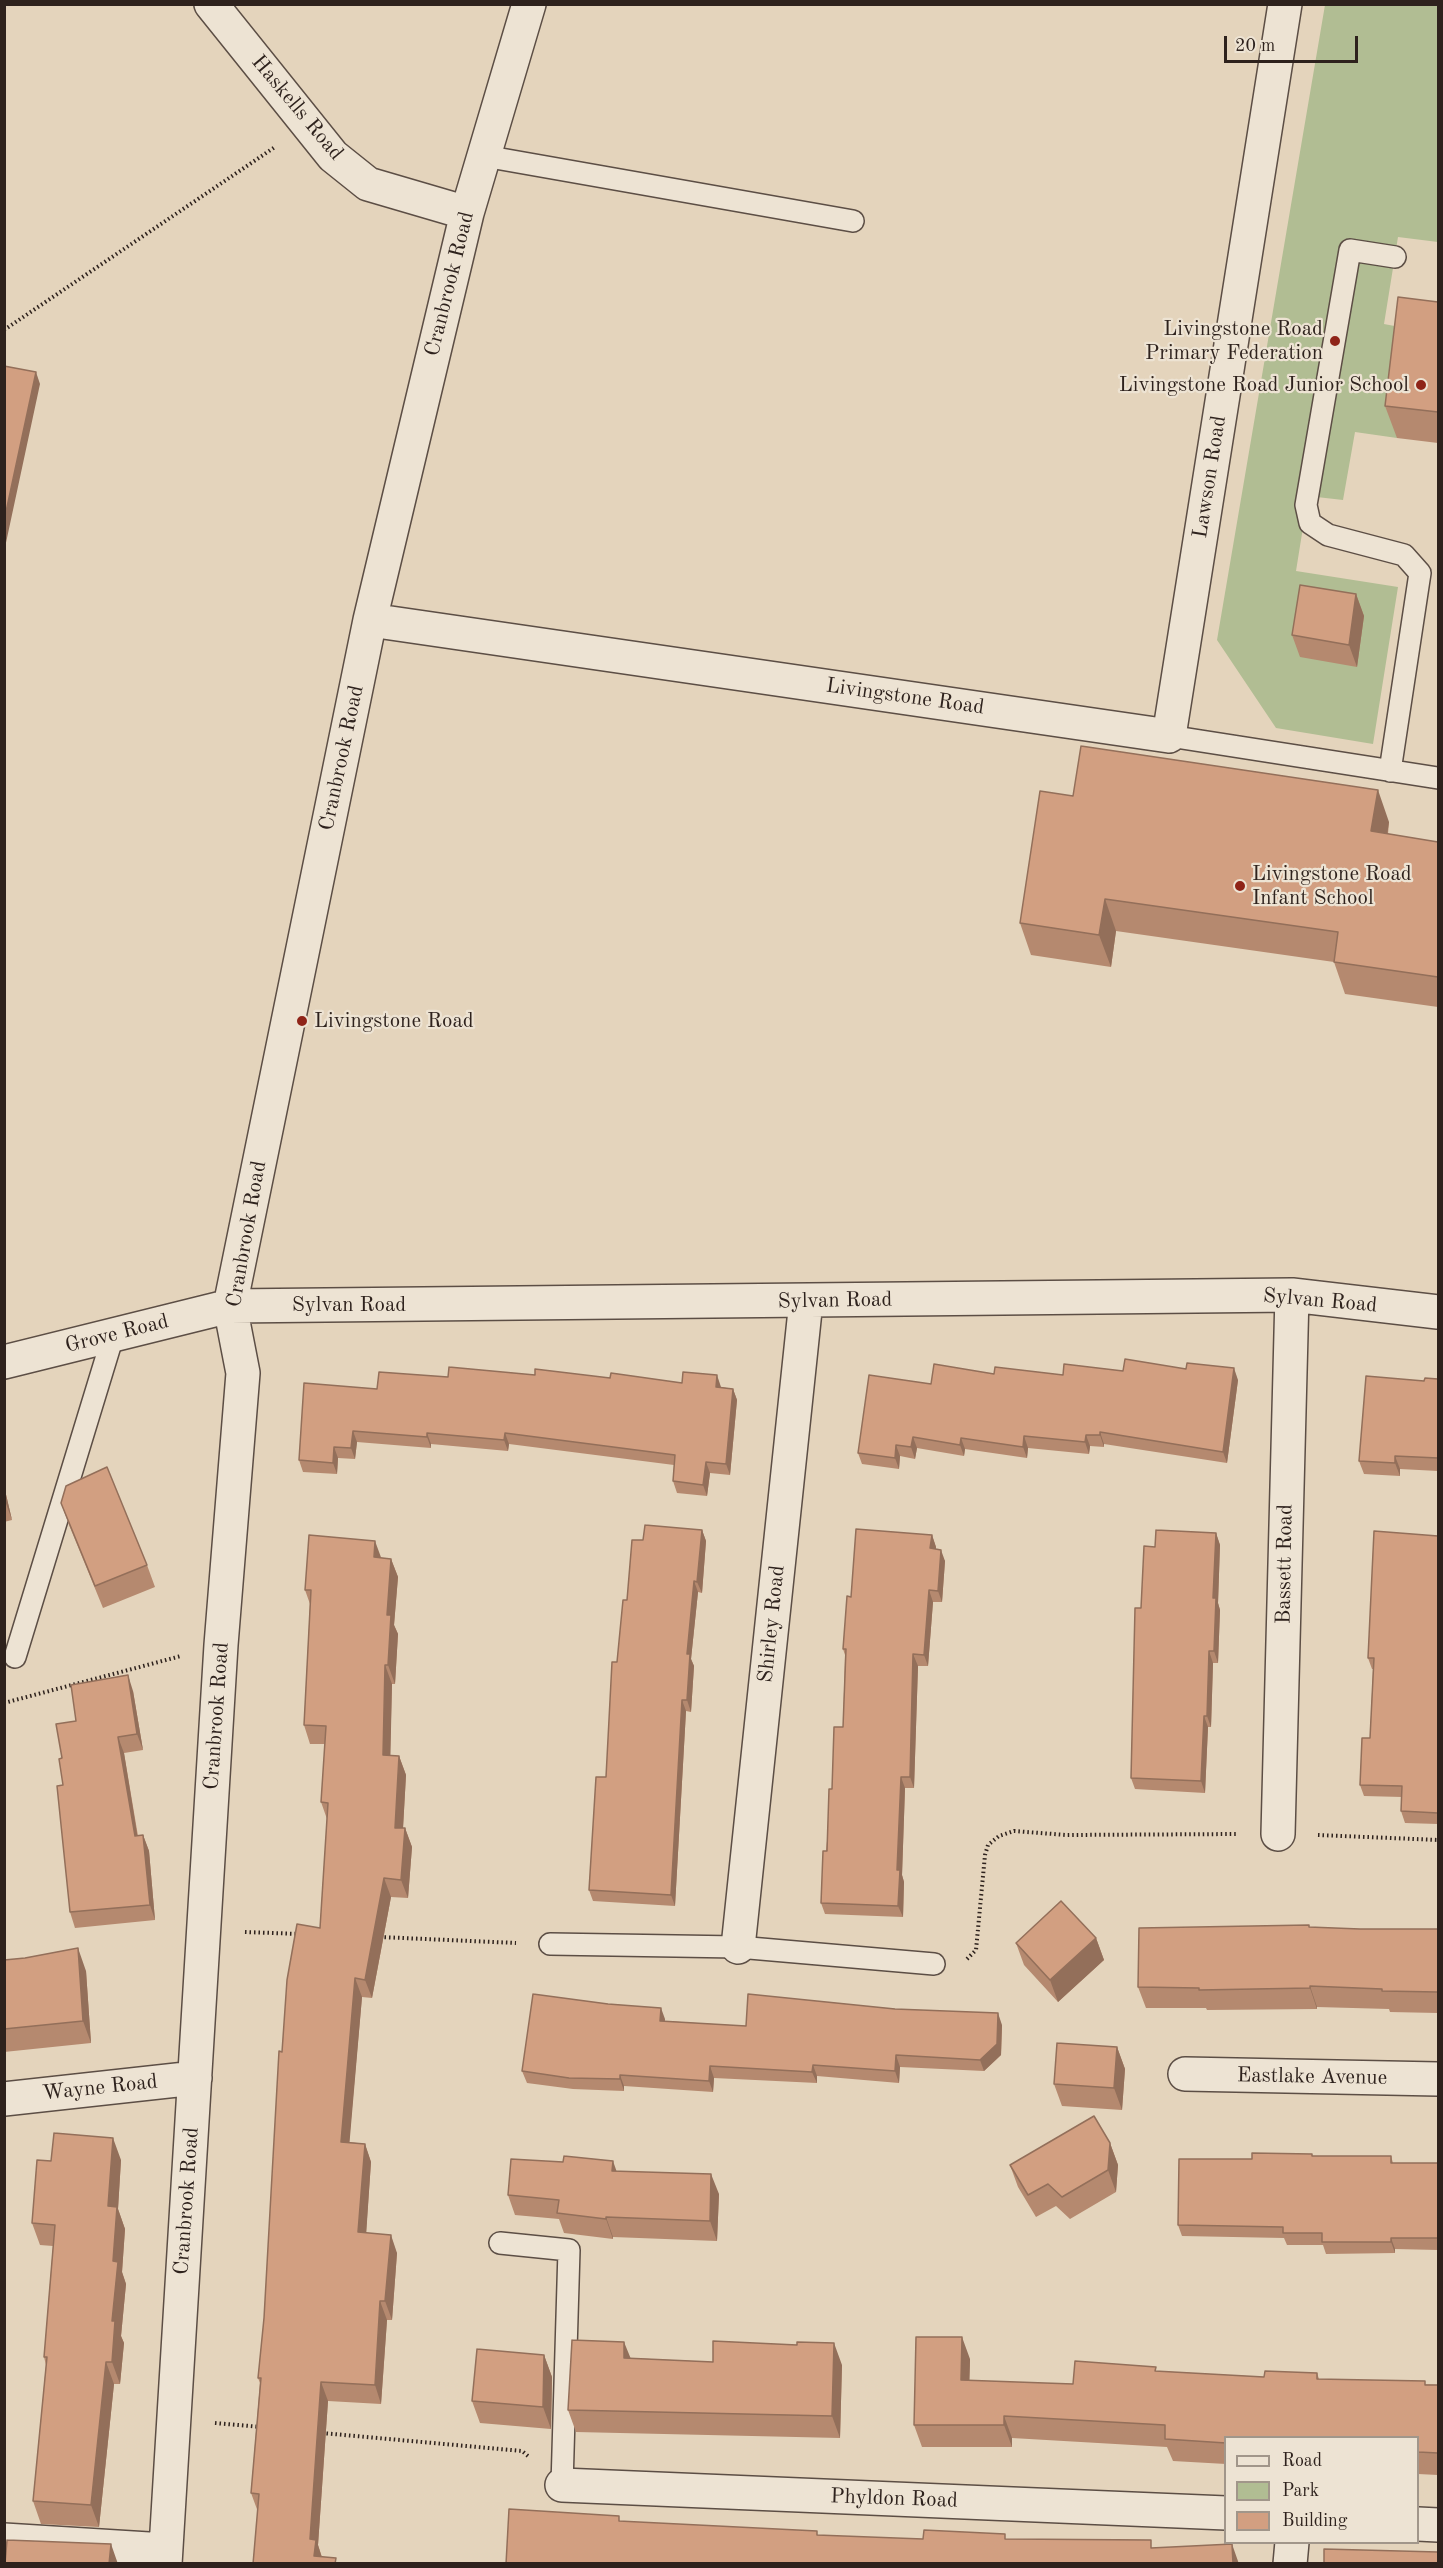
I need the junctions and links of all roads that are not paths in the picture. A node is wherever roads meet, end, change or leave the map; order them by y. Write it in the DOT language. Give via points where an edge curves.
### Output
graph roads {
  1 [pos="211,4"];
  2 [pos="529,4"];
  3 [pos="1285,4"];
  4 [pos="484,156"];
  5 [pos="467,213"];
  6 [pos="853,221"];
  7 [pos="1395,256"];
  8 [pos="370,620"];
  9 [pos="1169,736"];
  10 [pos="1390,771"];
  11 [pos="1438,778"];
  12 [pos="1292,1295"];
  13 [pos="806,1301"];
  14 [pos="230,1306"];
  15 [pos="1438,1312"];
  16 [pos="112,1336"];
  17 [pos="4,1362"];
  18 [pos="15,1657"];
  19 [pos="1278,1834"];
  20 [pos="550,1944"];
  21 [pos="738,1947"];
  22 [pos="934,1965"];
  23 [pos="1185,2074"];
  24 [pos="195,2078"];
  25 [pos="1438,2079"];
  26 [pos="4,2099"];
  27 [pos="500,2243"];
  28 [pos="562,2485"];
  29 [pos="1224,2514"];
  30 [pos="1419,2523"];
  31 [pos="1438,2525"];
  32 [pos="4,2540"];
  33 [pos="1292,2544"];
  34 [pos="165,2557"];
  35 [pos="1290,2564"];
  1 -- 5 [label="street, Haskells Road" via="333,156 368,184"];
  2 -- 4 [label="street, Cranbrook Road"];
  3 -- 9 [label="street, Lawson Road"];
  4 -- 5 [label="street, Cranbrook Road"];
  4 -- 6 [label="lane"];
  5 -- 8 [label="street, Cranbrook Road"];
  7 -- 10 [label="lane" via="1350,250 1306,506 1310,523 1328,535 1404,555 1420,573"];
  8 -- 9 [label="street, Livingstone Road"];
  8 -- 14 [label="street, Cranbrook Road"];
  9 -- 10 [label="lane, Livingstone Road"];
  10 -- 11 [label="lane, Livingstone Road"];
  12 -- 13 [label="street, Sylvan Road"];
  12 -- 15 [label="street, Sylvan Road"];
  12 -- 19 [label="street, Bassett Road"];
  13 -- 14 [label="street, Sylvan Road"];
  13 -- 21 [label="street, Shirley Road"];
  14 -- 16 [label="street, Grove Road"];
  14 -- 24 [label="street, Cranbrook Road" via="243,1373 221,1645"];
  16 -- 17 [label="street, Grove Road"];
  16 -- 18 [label="lane"];
  20 -- 21 [label="lane"];
  21 -- 22 [label="lane"];
  23 -- 25 [label="street, Eastlake Avenue"];
  24 -- 26 [label="street, Wayne Road"];
  24 -- 34 [label="street, Cranbrook Road"];
  27 -- 28 [label="lane" via="569,2250"];
  28 -- 29 [label="street, Phyldon Road"];
  30 -- 31 [label="street"];
  32 -- 34 [label="street"];
  33 -- 35 [label="street"];
}
